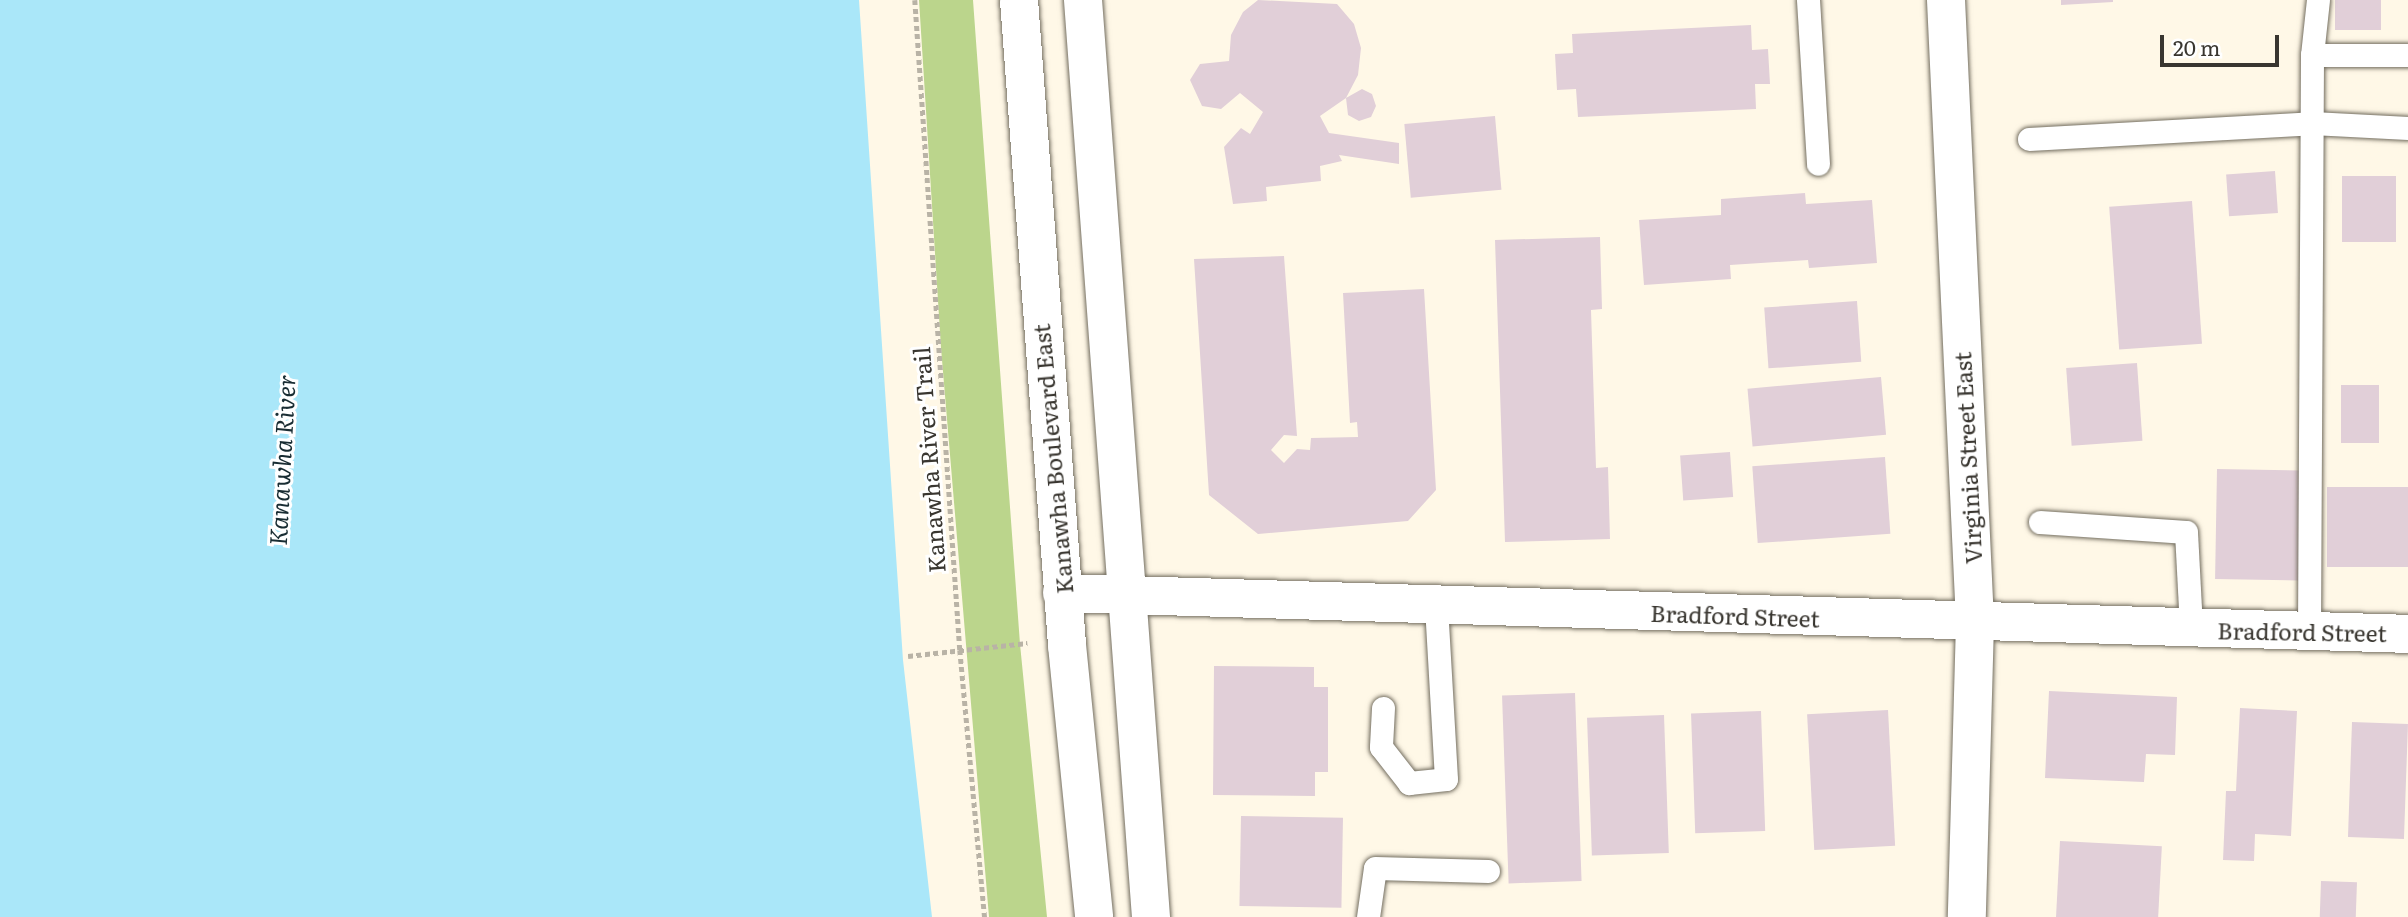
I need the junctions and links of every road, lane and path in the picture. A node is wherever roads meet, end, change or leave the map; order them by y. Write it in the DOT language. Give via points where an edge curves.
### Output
graph roads {
  1 [pos="915,0"];
  2 [pos="1019,0"];
  3 [pos="1083,0"];
  4 [pos="1808,0"];
  5 [pos="1946,0"];
  6 [pos="2318,0"];
  7 [pos="2312,55"];
  8 [pos="2408,55"];
  9 [pos="2312,123"];
  10 [pos="2408,128"];
  11 [pos="2029,139"];
  12 [pos="1818,164"];
  13 [pos="2040,522"];
  14 [pos="1062,593"];
  15 [pos="1123,593"];
  16 [pos="1436,605"];
  17 [pos="1975,623"];
  18 [pos="2191,628"];
  19 [pos="2309,631"];
  20 [pos="2408,634"];
  21 [pos="1032,643"];
  22 [pos="960,650"];
  23 [pos="908,656"];
  24 [pos="1383,708"];
  25 [pos="1488,871"];
  26 [pos="985,917"];
  27 [pos="1094,917"];
  28 [pos="1151,917"];
  29 [pos="1169,917"];
  30 [pos="1368,917"];
  31 [pos="1966,917"];
  1 -- 22 [label="path, Kanawha River Trail"];
  2 -- 14 [label="main road, Kanawha Boulevard East"];
  3 -- 15 [label="main road"];
  4 -- 12 [label="lane"];
  5 -- 17 [label="main road, Virginia Street East"];
  6 -- 7 [label="lane"];
  7 -- 8 [label="lane"];
  7 -- 9 [label="lane"];
  9 -- 10 [label="lane"];
  9 -- 11 [label="lane"];
  9 -- 19 [label="lane"];
  13 -- 18 [label="lane" via="2186,532"];
  14 -- 15 [label="main road, Bradford Street"];
  14 -- 27 [label="main road, Kanawha Boulevard East"];
  15 -- 16 [label="main road, Bradford Street"];
  15 -- 28 [label="main road"];
  16 -- 17 [label="main road, Bradford Street"];
  16 -- 24 [label="lane" via="1446,779 1409,783 1381,747"];
  17 -- 18 [label="main road, Bradford Street"];
  17 -- 31 [label="main road, Virginia Street East"];
  18 -- 19 [label="main road, Bradford Street"];
  19 -- 20 [label="main road, Bradford Street"];
  21 -- 22 [label="path"];
  22 -- 23 [label="path"];
  22 -- 26 [label="path, Kanawha River Trail"];
  25 -- 30 [label="lane" via="1375,868"];
  28 -- 29 [label="lane"];
}
